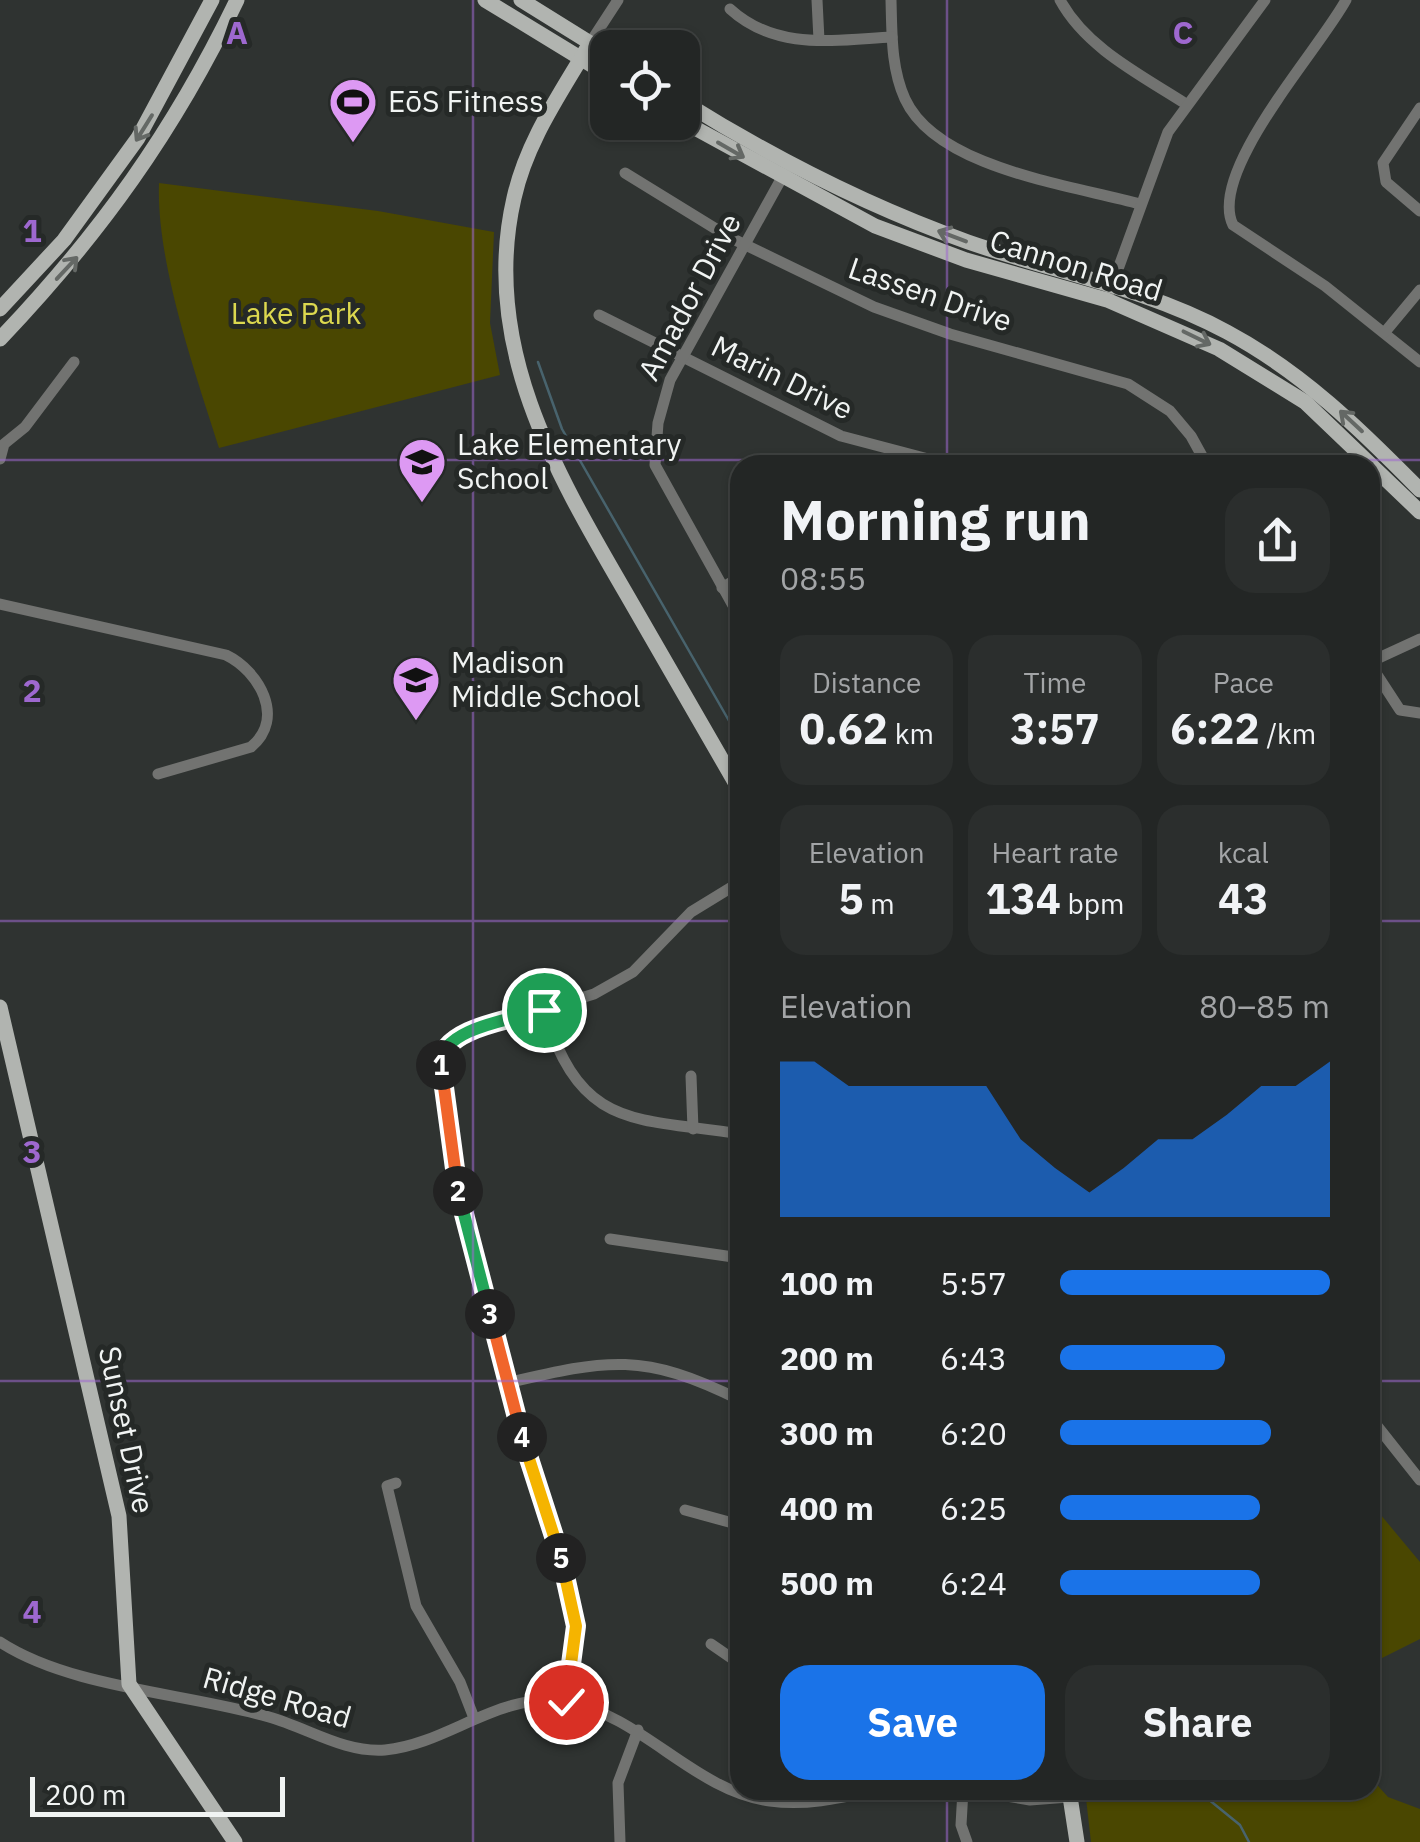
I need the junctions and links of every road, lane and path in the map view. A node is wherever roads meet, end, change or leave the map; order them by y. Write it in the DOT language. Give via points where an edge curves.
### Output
graph roads {
  1 [pos="212,0"];
  2 [pos="236,0"];
  3 [pos="485,0"];
  4 [pos="520,0"];
  5 [pos="618,0"];
  6 [pos="817,0"];
  7 [pos="891,0"];
  8 [pos="1060,0"];
  9 [pos="1265,0"];
  10 [pos="1346,0"];
  11 [pos="730,9"];
  12 [pos="206,17"];
  13 [pos="598,30"];
  14 [pos="892,37"];
  15 [pos="819,40"];
  16 [pos="590,42"];
  17 [pos="212,54"];
  18 [pos="582,58"];
  19 [pos="590,63"];
  20 [pos="1186,104"];
  21 [pos="1420,108"];
  22 [pos="700,113"];
  23 [pos="700,130"];
  24 [pos="785,171"];
  25 [pos="624,172"];
  26 [pos="1140,204"];
  27 [pos="1420,212"];
  28 [pos="746,245"];
  29 [pos="1420,290"];
  30 [pos="1110,292"];
  31 [pos="0,309"];
  32 [pos="599,315"];
  33 [pos="1385,332"];
  34 [pos="0,339"];
  35 [pos="683,358"];
  36 [pos="74,362"];
  37 [pos="1420,362"];
  38 [pos="904,455"];
  39 [pos="1201,455"];
  40 [pos="1363,455"];
  41 [pos="0,459"];
  42 [pos="1380,472"];
  43 [pos="1420,490"];
  44 [pos="1420,512"];
  45 [pos="730,583"];
  46 [pos="722,588"];
  47 [pos="730,601"];
  48 [pos="0,604"];
  49 [pos="1420,640"];
  50 [pos="1380,658"];
  51 [pos="1380,679"];
  52 [pos="1420,713"];
  53 [pos="158,774"];
  54 [pos="730,774"];
  55 [pos="730,888"];
  56 [pos="0,1007"];
  57 [pos="544,1010"];
  58 [pos="691,1076"];
  59 [pos="692,1130"];
  60 [pos="730,1133"];
  61 [pos="610,1239"];
  62 [pos="730,1257"];
  63 [pos="507,1383"];
  64 [pos="730,1395"];
  65 [pos="1380,1430"];
  66 [pos="1420,1480"];
  67 [pos="396,1483"];
  68 [pos="685,1510"];
  69 [pos="730,1522"];
  70 [pos="0,1642"];
  71 [pos="711,1644"];
  72 [pos="730,1657"];
  73 [pos="129,1684"];
  74 [pos="566,1702"];
  75 [pos="474,1718"];
  76 [pos="638,1730"];
  77 [pos="730,1788"];
  78 [pos="965,1800"];
  79 [pos="1071,1800"];
  80 [pos="235,1842"];
  81 [pos="620,1842"];
  82 [pos="968,1842"];
  83 [pos="1076,1842"];
  1 -- 12 [label="main road"];
  2 -- 17 [label="main road"];
  3 -- 18 [label="main road"];
  4 -- 16 [label="main road"];
  5 -- 13 [label="street"];
  6 -- 15 [label="street"];
  7 -- 14 [label="street"];
  8 -- 20 [label="street" via="1099,46"];
  9 -- 20 [label="street"];
  10 -- 33 [label="street" via="1246,150 1232,181 1229,217"];
  11 -- 15 [label="street" via="762,32"];
  12 -- 17 [label="main road"];
  12 -- 31 [label="main road, one-way" via="138,138 64,240"];
  14 -- 15 [label="street"];
  14 -- 26 [label="street" via="904,97 944,144 972,158"];
  16 -- 18 [label="main road"];
  34 -- 17 [label="main road, one-way" via="81,252 150,159"];
  18 -- 19 [label="main road"];
  18 -- 54 [label="main road" via="536,135 514,198 509,328 529,405 558,474"];
  20 -- 26 [label="street"];
  21 -- 27 [label="street" via="1383,163 1386,182"];
  22 -- 24 [label="main road, Cannon Road"];
  23 -- 24 [label="main road, Cannon Road, one-way"];
  24 -- 28 [label="street, Amador Drive"];
  24 -- 30 [label="main road, Cannon Road" via="875,226 948,253"];
  25 -- 28 [label="street, Lassen Drive"];
  26 -- 30 [label="street"];
  28 -- 35 [label="street, Amador Drive"];
  28 -- 39 [label="street, Lassen Drive" via="889,313 1128,384 1170,411"];
  29 -- 33 [label="street"];
  30 -- 40 [label="main road, Cannon Road, one-way" via="1273,379"];
  43 -- 30 [label="main road, Cannon Road, one-way" via="1348,416 1282,366 1225,330"];
  32 -- 35 [label="street, Marin Drive"];
  33 -- 37 [label="street"];
  35 -- 38 [label="street, Marin Drive" via="841,436"];
  35 -- 46 [label="street, Amador Drive" via="660,407 656,465"];
  36 -- 41 [label="street" via="26,427 4,444"];
  42 -- 44 [label="main road, Cannon Road, one-way"];
  45 -- 46 [label="street"];
  46 -- 47 [label="street, Amador Drive"];
  48 -- 53 [label="street" via="226,655 252,670 268,725 262,737 251,747"];
  49 -- 50 [label="street"];
  51 -- 52 [label="street" via="1400,710"];
  55 -- 57 [label="street" via="691,912 633,972"];
  56 -- 73 [label="main road, Sunset Drive" via="119,1516"];
  57 -- 59 [label="street" via="556,1048 586,1090 636,1121"];
  57 -- 63 [label="street" via="450,1038 441,1060 453,1170"];
  58 -- 59 [label="street"];
  59 -- 60 [label="street"];
  61 -- 62 [label="street"];
  63 -- 64 [label="street" via="591,1364 635,1362"];
  63 -- 74 [label="street" via="573,1601"];
  65 -- 66 [label="street"];
  67 -- 75 [label="street" via="387,1486 416,1606"];
  68 -- 69 [label="street"];
  70 -- 73 [label="street, Ridge Road" via="29,1661"];
  71 -- 72 [label="street"];
  73 -- 75 [label="street, Ridge Road" via="271,1717 348,1747 382,1750"];
  73 -- 80 [label="main road"];
  74 -- 75 [label="street, Ridge Road" via="524,1702"];
  74 -- 76 [label="street, Ridge Road"];
  76 -- 77 [label="street, Ridge Road"];
  76 -- 81 [label="street" via="618,1784"];
  78 -- 82 [label="street" via="961,1824"];
  79 -- 83 [label="main road"];
}
